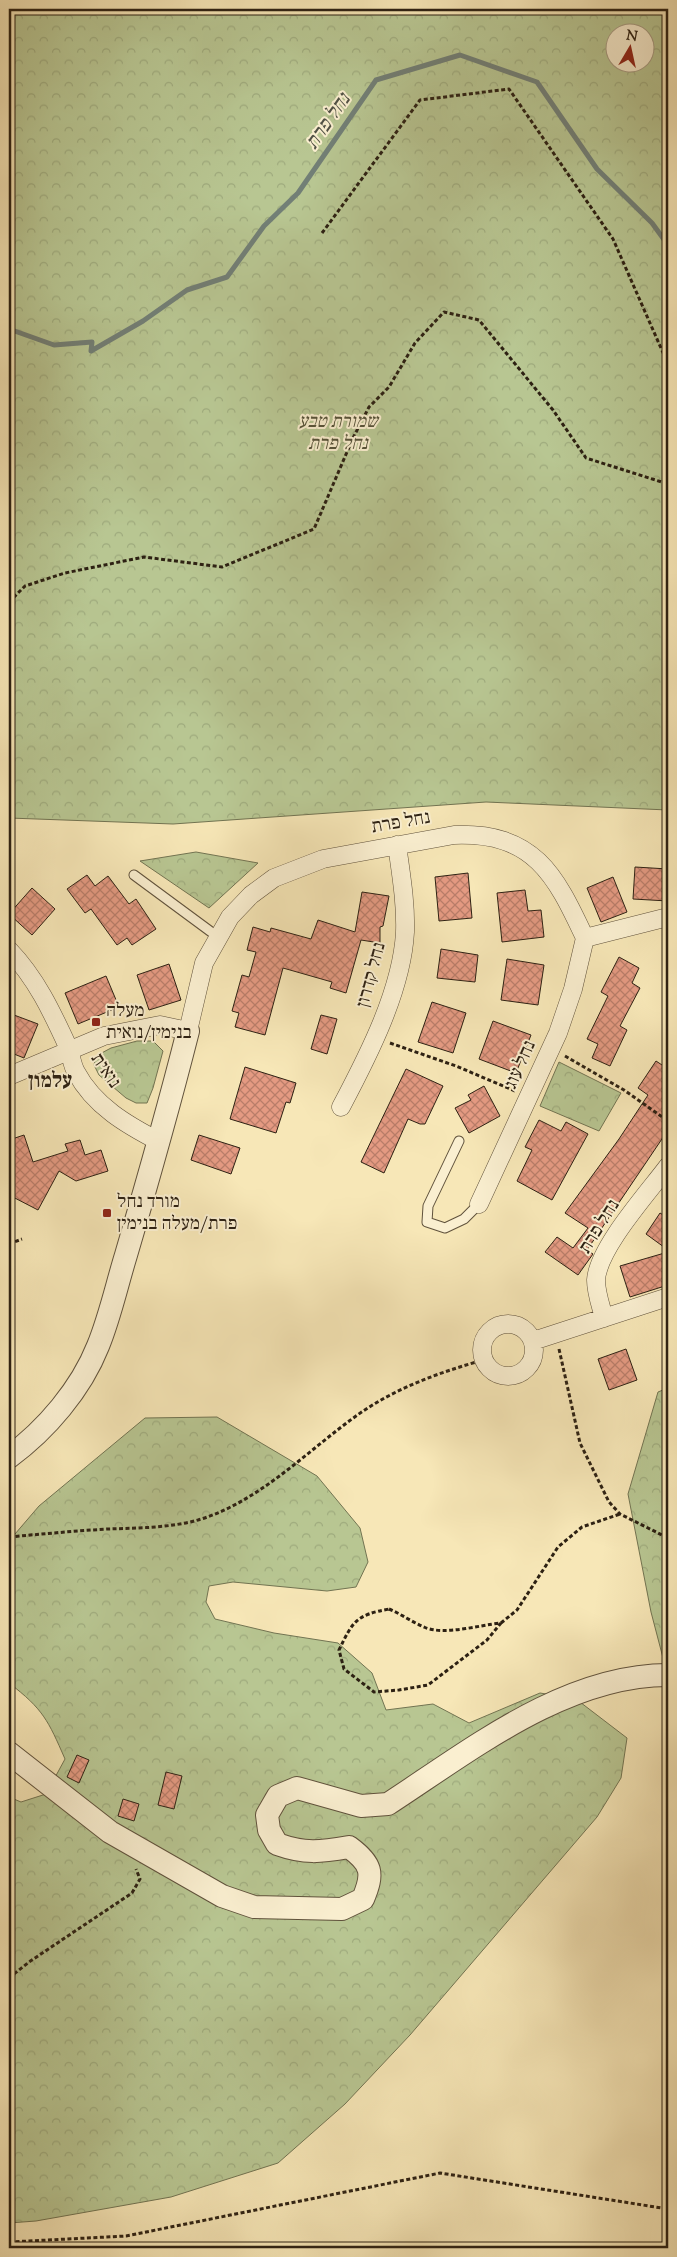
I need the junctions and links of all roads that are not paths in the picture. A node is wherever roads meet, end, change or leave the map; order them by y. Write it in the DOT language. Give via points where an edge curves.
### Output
graph roads {
  1 [pos="397,845"];
  2 [pos="134,875"];
  3 [pos="668,917"];
  4 [pos="218,937"];
  5 [pos="585,938"];
  6 [pos="9,950"];
  7 [pos="188,1031"];
  8 [pos="69,1050"];
  9 [pos="9,1076"];
  10 [pos="340,1107"];
  11 [pos="459,1141"];
  12 [pos="160,1142"];
  13 [pos="668,1166"];
  14 [pos="479,1204"];
  15 [pos="668,1297"];
  16 [pos="604,1318"];
  17 [pos="533,1341"];
  18 [pos="9,1457"];
  19 [pos="668,1675"];
  20 [pos="9,1753"];
  1 -- 4 [label="street, נחל פרת" via="323,859 274,878 251,895"];
  1 -- 5 [label="street, נחל פרת" via="475,834 518,846 556,880"];
  1 -- 10 [label="street, נחל קדרון" via="405,908 400,963 376,1038"];
  2 -- 4 [label="lane"];
  3 -- 5 [label="street"];
  4 -- 7 [label="street, נחל פרת" via="204,963"];
  5 -- 14 [label="street, נחל עוג" via="574,989 552,1049"];
  6 -- 8 [label="street, נואית" via="49,1004"];
  7 -- 8 [label="street" via="160,1025 104,1036"];
  7 -- 12 [label="street"];
  8 -- 9 [label="street"];
  8 -- 12 [label="street, נואית" via="76,1072 95,1098 121,1122"];
  11 -- 14 [label="lane" via="428,1206 427,1222 445,1228 464,1219"];
  12 -- 18 [label="street" via="98,1346 54,1416 32,1440"];
  13 -- 16 [label="street, נחל פרת" via="624,1225 599,1266 597,1293"];
  15 -- 16 [label="street"];
  16 -- 17 [label="street"];
  17 -- 17 [label="street" via="533,1359 522,1373 504,1376 488,1368 483,1360 482,1343 491,1329 499,1325 507,1323 523,1328"];
  19 -- 20 [label="street" via="588,1689 541,1707 388,1804 362,1806 297,1788 278,1796 267,1815 269,1830 277,1844 297,1852 349,1847 364,1859 371,1881 363,1899 342,1909 254,1907 222,1896 110,1832"];
}
